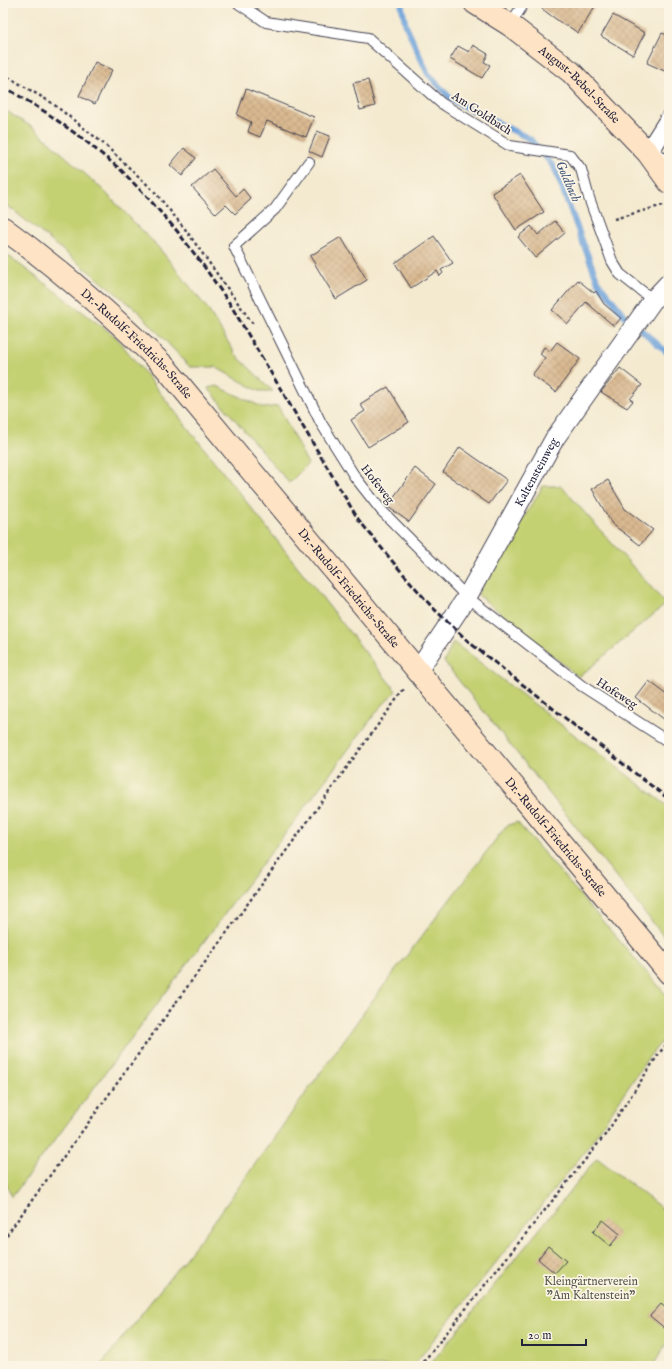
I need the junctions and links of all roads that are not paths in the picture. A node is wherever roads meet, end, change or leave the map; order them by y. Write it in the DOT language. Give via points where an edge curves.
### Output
graph roads {
  1 [pos="238,3"];
  2 [pos="476,3"];
  3 [pos="524,3"];
  4 [pos="510,25"];
  5 [pos="669,120"];
  6 [pos="648,153"];
  7 [pos="309,162"];
  8 [pos="669,168"];
  9 [pos="669,182"];
  10 [pos="3,228"];
  11 [pos="669,283"];
  12 [pos="653,300"];
  13 [pos="467,597"];
  14 [pos="417,672"];
  15 [pos="669,742"];
  16 [pos="669,973"];
  1 -- 12 [label="lane, Am Goldbach" via="266,22 368,38 441,103 510,146 570,155 581,169 612,261 620,274"];
  2 -- 4 [label="main road, August-Bebel-Straße"];
  3 -- 4 [label="lane"];
  4 -- 6 [label="main road, August-Bebel-Straße" via="571,72"];
  5 -- 6 [label="street"];
  6 -- 8 [label="street"];
  6 -- 9 [label="main road, August-Bebel-Straße"];
  7 -- 13 [label="lane, Hofeweg" via="275,209 234,246 321,423 355,477 381,510"];
  10 -- 14 [label="main road, Dr.-Rudolf-Friedrichs-Straße" via="123,325 165,366"];
  11 -- 12 [label="street, Kaltensteinweg"];
  12 -- 13 [label="street, Kaltensteinweg" via="555,438"];
  13 -- 14 [label="street, Kaltensteinweg"];
  13 -- 15 [label="lane, Hofeweg" via="582,686"];
  14 -- 16 [label="main road, Dr.-Rudolf-Friedrichs-Straße"];
}
